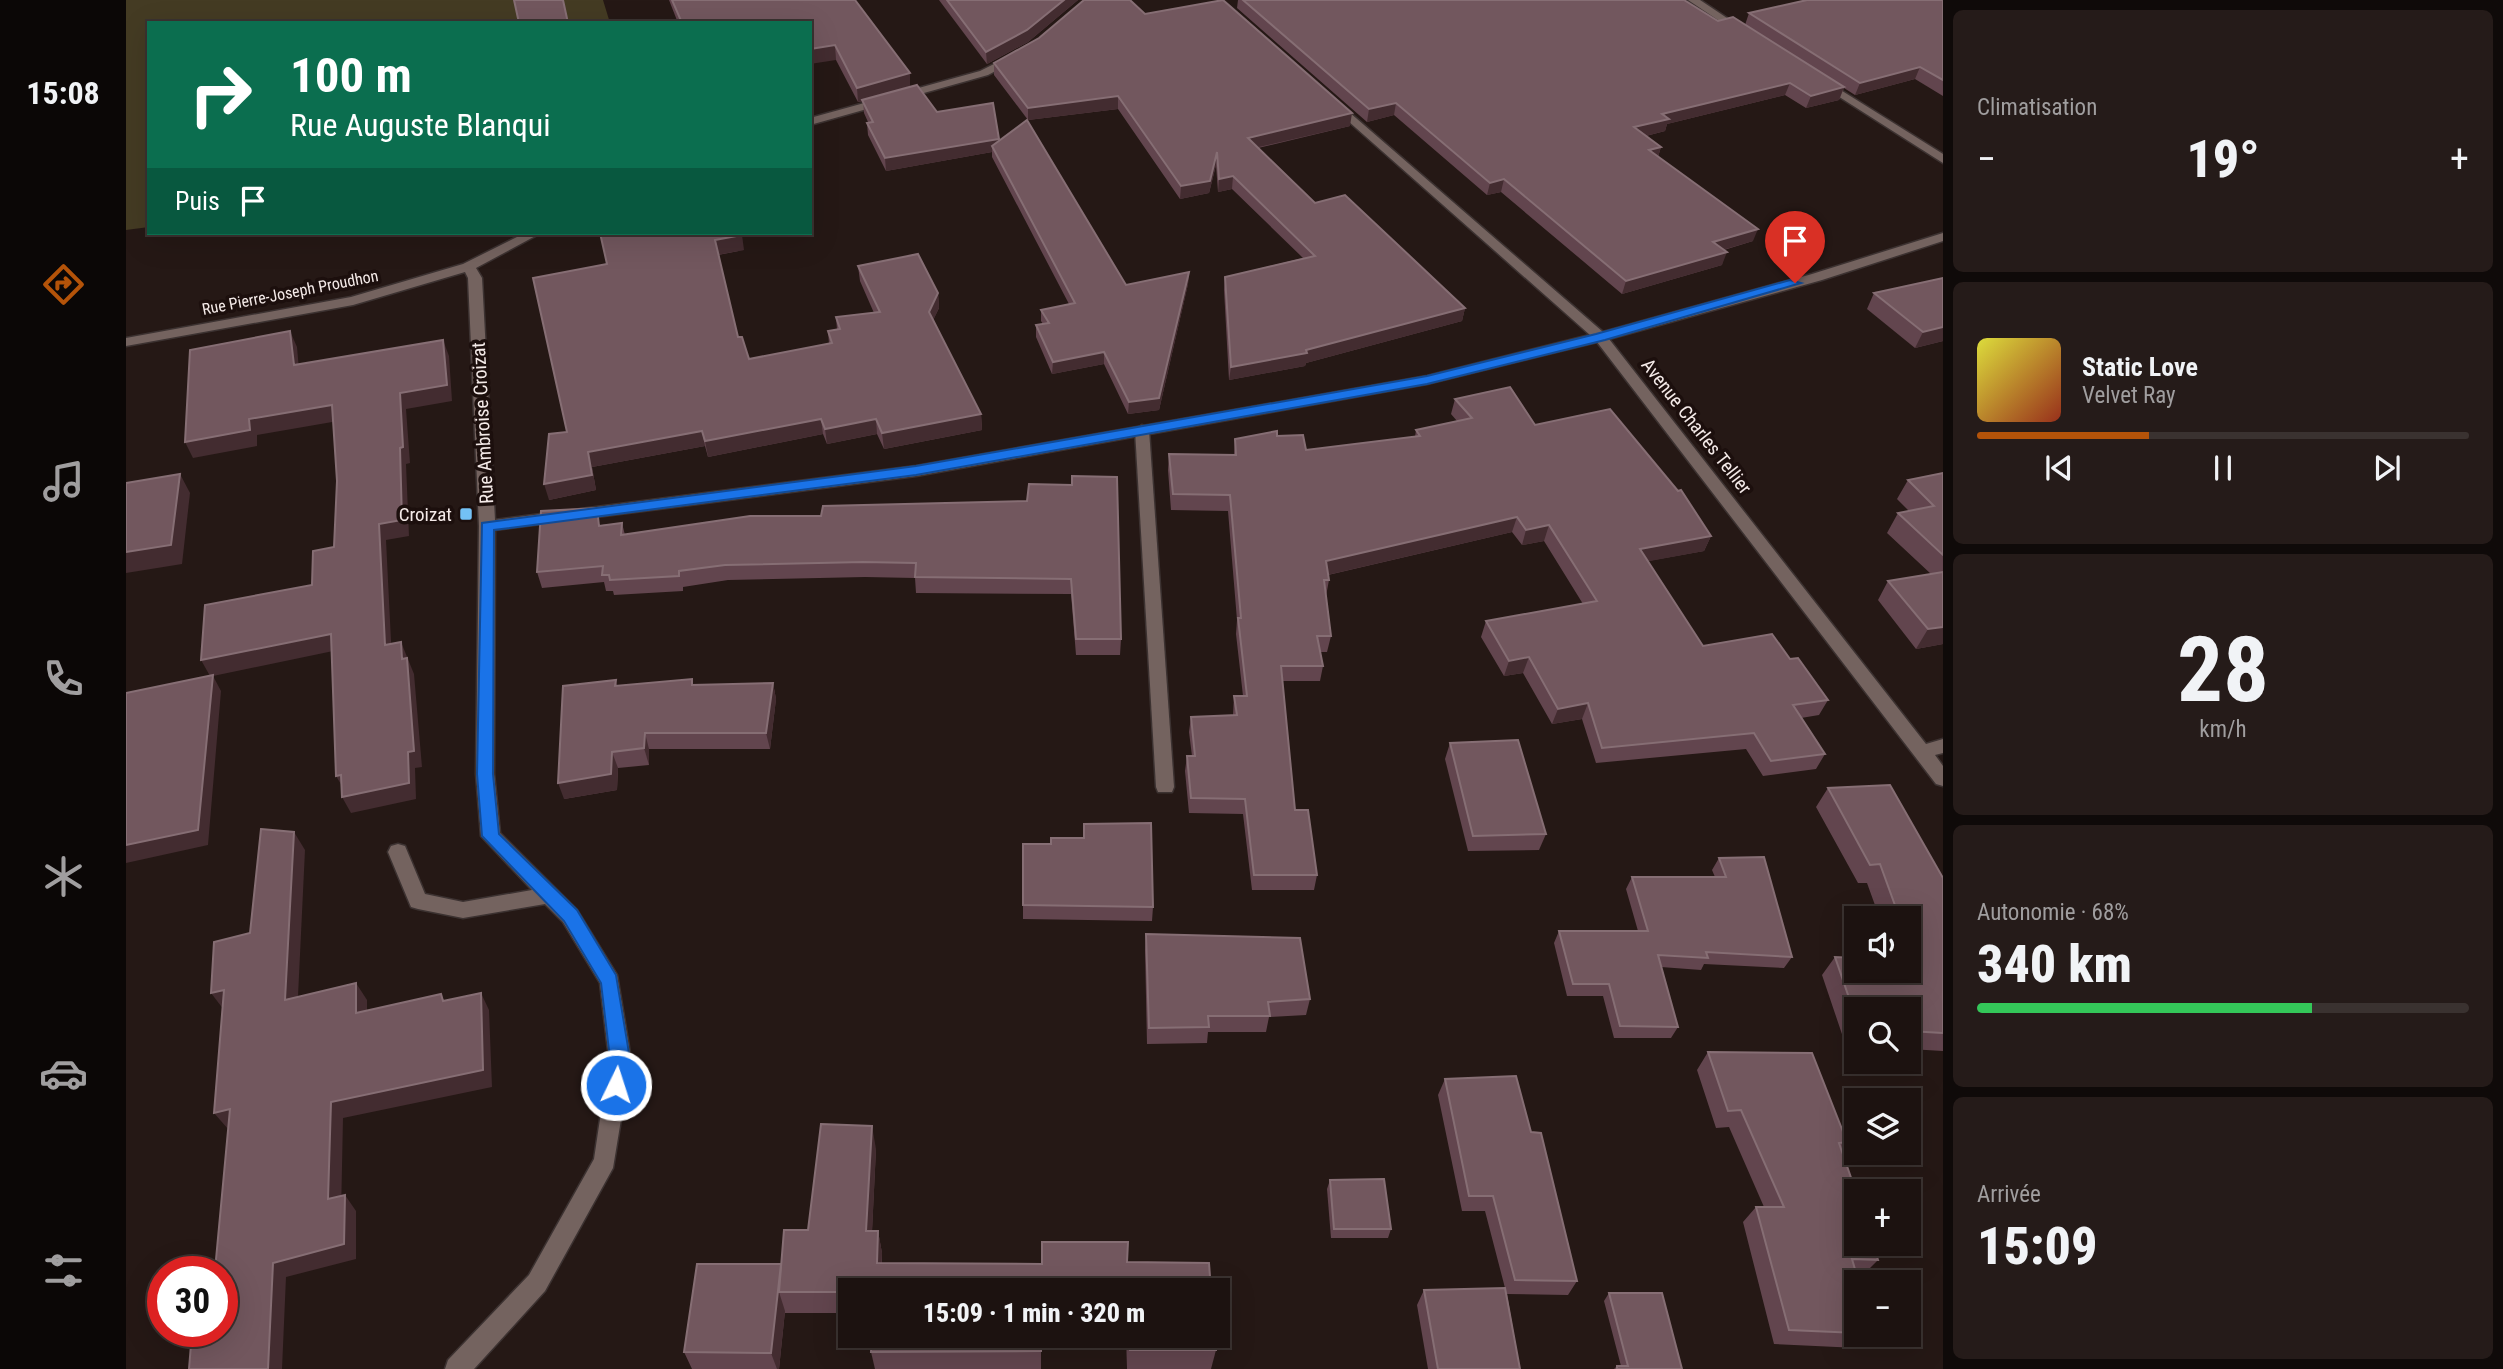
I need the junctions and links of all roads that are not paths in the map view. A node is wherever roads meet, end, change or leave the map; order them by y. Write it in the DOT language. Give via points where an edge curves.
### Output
graph roads {
  1 [pos="1693,0"];
  2 [pos="1749,36"];
  3 [pos="1023,52"];
  4 [pos="1807,72"];
  5 [pos="1321,91"];
  6 [pos="812,121"];
  7 [pos="1943,159"];
  8 [pos="531,235"];
  9 [pos="1943,237"];
  10 [pos="468,267"];
  11 [pos="1600,337"];
  12 [pos="126,342"];
  13 [pos="1142,430"];
  14 [pos="487,526"];
  15 [pos="1943,746"];
  16 [pos="1924,752"];
  17 [pos="1943,779"];
  18 [pos="1165,788"];
  19 [pos="398,852"];
  20 [pos="550,895"];
  21 [pos="457,1369"];
  1 -- 2 [label="street"];
  3 -- 6 [label="street" via="984,73"];
  4 -- 7 [label="street"];
  5 -- 11 [label="street, Avenue Charles Tellier"];
  8 -- 10 [label="street, Rue Pierre-Joseph Proudhon"];
  9 -- 11 [label="street"];
  10 -- 12 [label="street, Rue Pierre-Joseph Proudhon" via="353,301"];
  10 -- 14 [label="street, Rue Ambroise Croizat" via="475,278"];
  11 -- 13 [label="street" via="1427,380"];
  11 -- 16 [label="street, Avenue Charles Tellier"];
  13 -- 14 [label="street" via="916,471"];
  13 -- 18 [label="street"];
  14 -- 20 [label="street, Rue Ambroise Croizat" via="485,774 491,836"];
  15 -- 16 [label="street"];
  16 -- 17 [label="street, Avenue Charles Tellier"];
  19 -- 20 [label="street" via="418,901 463,910"];
  20 -- 21 [label="street, Rue Ambroise Croizat" via="570,916 610,981 620,1059 605,1161 537,1283"];
}
